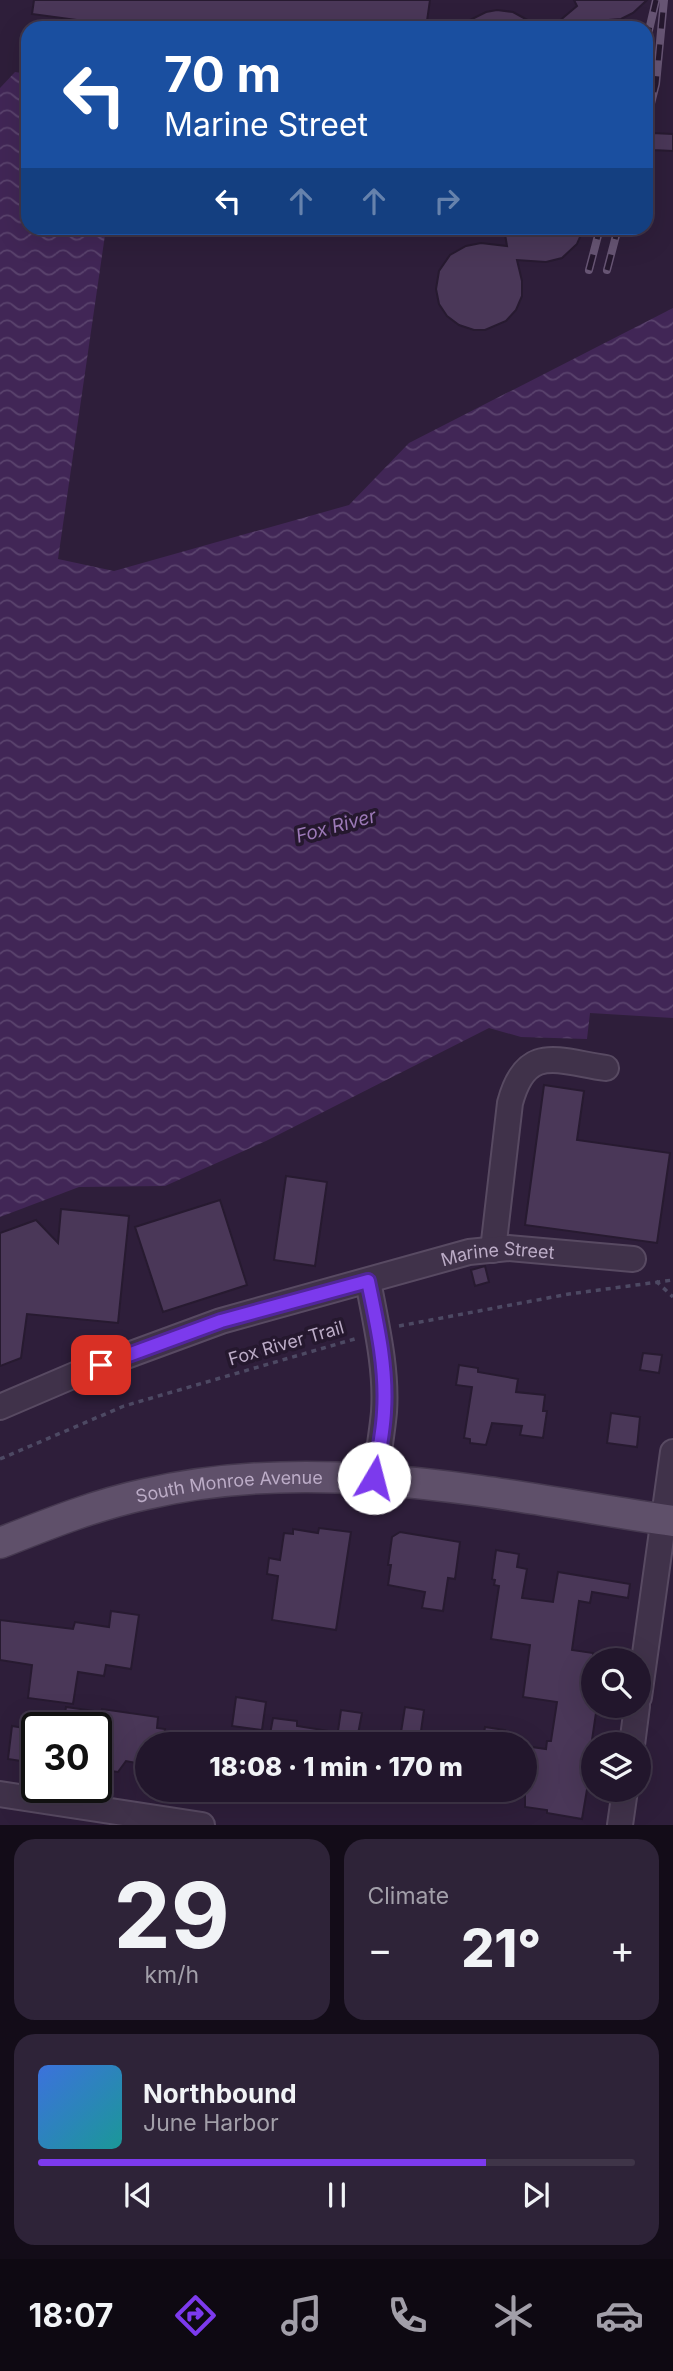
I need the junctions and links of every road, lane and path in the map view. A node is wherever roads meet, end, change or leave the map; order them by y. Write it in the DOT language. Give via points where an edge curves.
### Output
graph roads {
  1 [pos="606,1068"];
  2 [pos="494,1250"];
  3 [pos="633,1259"];
  4 [pos="673,1280"];
  5 [pos="368,1281"];
  6 [pos="656,1281"];
  7 [pos="673,1297"];
  8 [pos="378,1332"];
  9 [pos="0,1407"];
  10 [pos="673,1452"];
  11 [pos="0,1458"];
  12 [pos="374,1478"];
  13 [pos="669,1521"];
  14 [pos="0,1543"];
  15 [pos="647,1648"];
  16 [pos="0,1794"];
  17 [pos="623,1802"];
  18 [pos="202,1825"];
  19 [pos="620,1825"];
  1 -- 2 [label="street" via="550,1060 523,1070 510,1103"];
  2 -- 3 [label="street, Marine Street"];
  2 -- 5 [label="street, Marine Street" via="469,1252"];
  4 -- 6 [label="path, Fox River Trail"];
  5 -- 8 [label="street"];
  5 -- 9 [label="street, Marine Street" via="221,1321"];
  6 -- 7 [label="path"];
  6 -- 8 [label="path, Fox River Trail"];
  8 -- 11 [label="path, Fox River Trail" via="124,1406"];
  8 -- 12 [label="street" via="384,1412"];
  10 -- 13 [label="street"];
  12 -- 13 [label="main road, South Monroe Avenue"];
  12 -- 14 [label="main road, South Monroe Avenue" via="306,1476 199,1484 82,1511"];
  13 -- 15 [label="street"];
  16 -- 18 [label="street"];
  17 -- 19 [label="street"];
}
